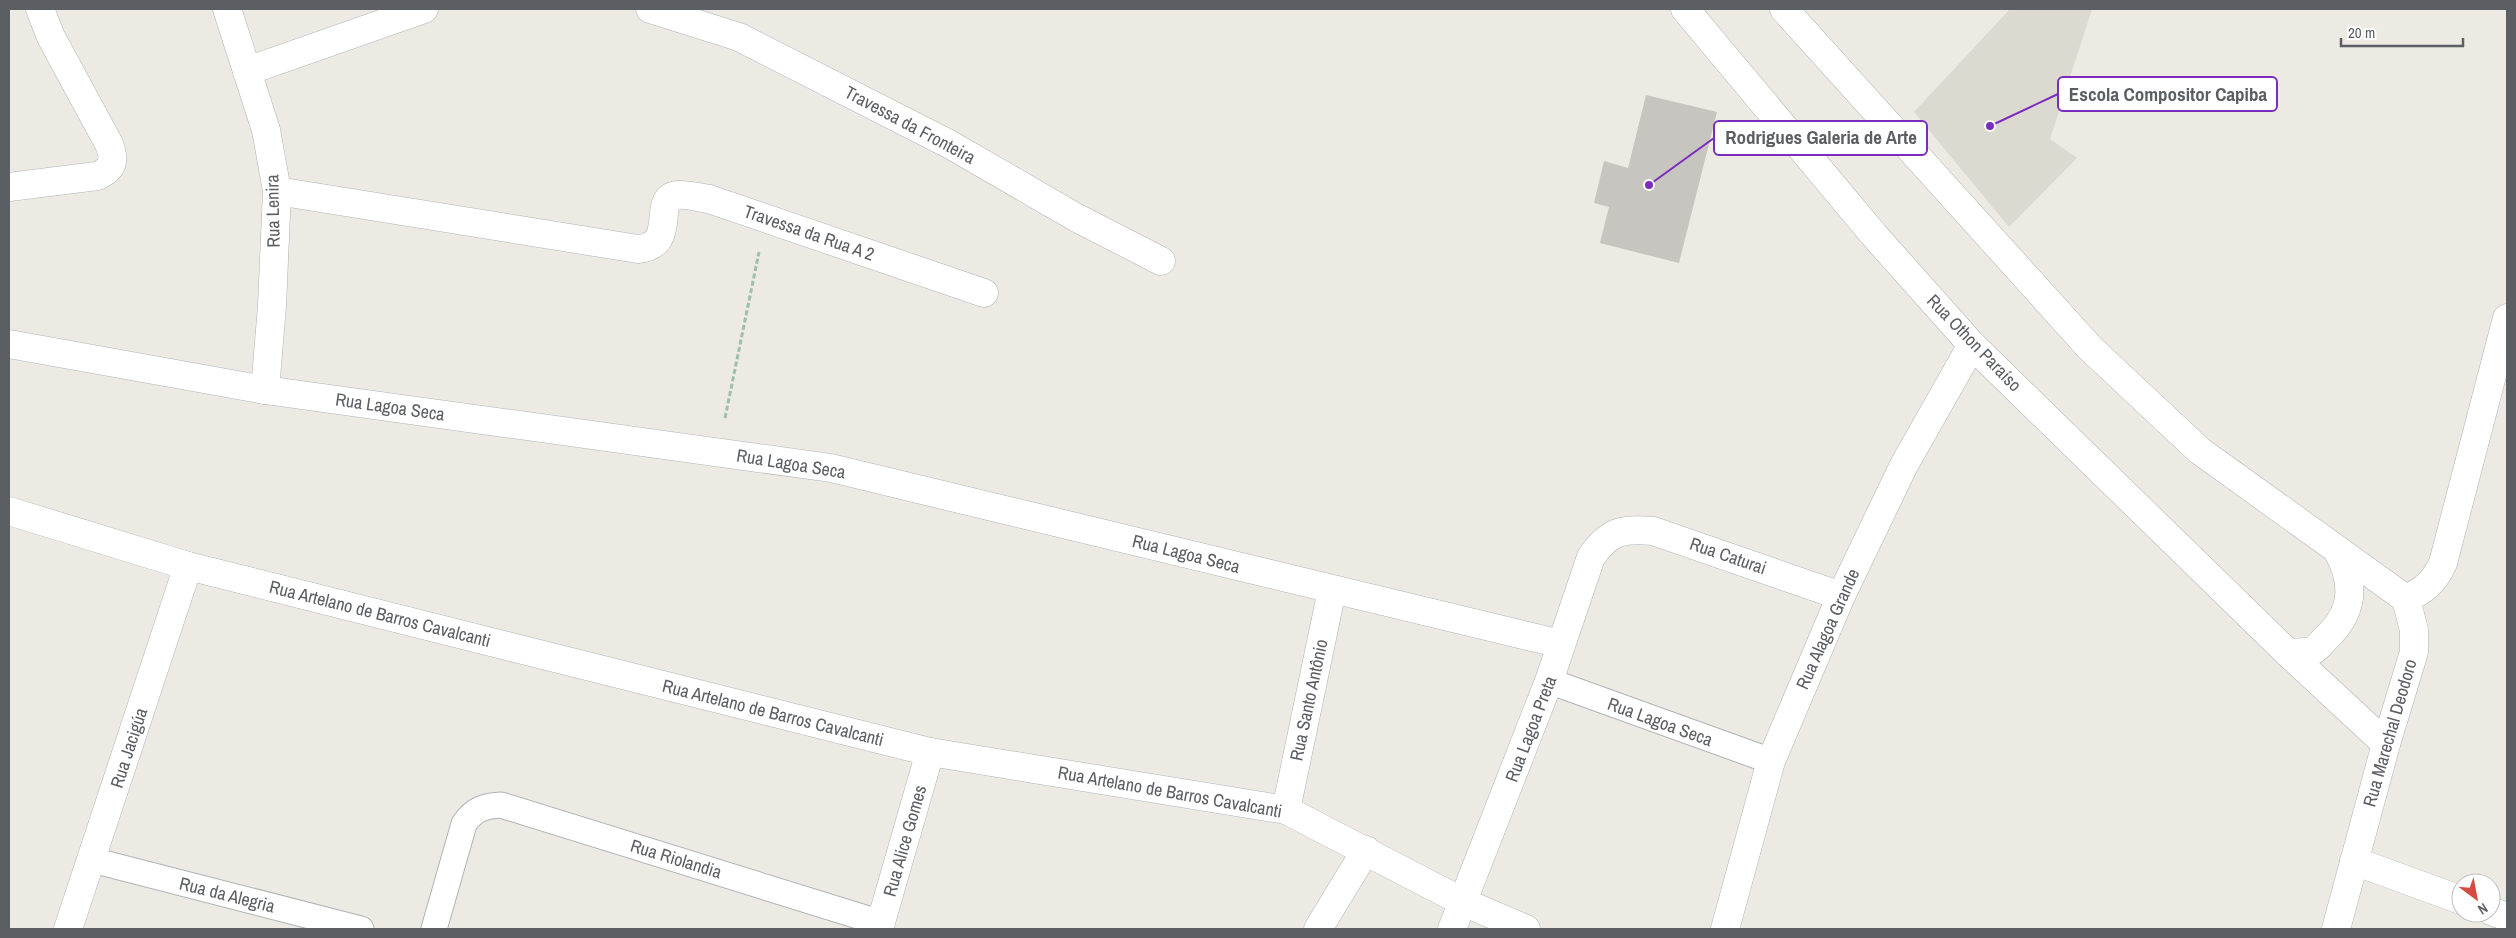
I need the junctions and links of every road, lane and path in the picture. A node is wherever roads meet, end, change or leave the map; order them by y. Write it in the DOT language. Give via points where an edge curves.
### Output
graph roads {
  1 [pos="40,9"];
  2 [pos="227,9"];
  3 [pos="424,9"];
  4 [pos="650,9"];
  5 [pos="1685,9"];
  6 [pos="1793,13"];
  7 [pos="247,71"];
  8 [pos="9,187"];
  9 [pos="277,191"];
  10 [pos="766,218"];
  11 [pos="1161,261"];
  12 [pos="984,293"];
  13 [pos="2507,318"];
  14 [pos="9,344"];
  15 [pos="1972,345"];
  16 [pos="265,390"];
  17 [pos="718,452"];
  18 [pos="9,511"];
  19 [pos="1614,534"];
  20 [pos="2337,550"];
  21 [pos="188,566"];
  22 [pos="1332,590"];
  23 [pos="1841,596"];
  24 [pos="2406,599"];
  25 [pos="1561,644"];
  26 [pos="2288,653"];
  27 [pos="1549,682"];
  28 [pos="2386,744"];
  29 [pos="930,752"];
  30 [pos="1771,761"];
  31 [pos="1286,810"];
  32 [pos="1366,850"];
  33 [pos="92,860"];
  34 [pos="2354,861"];
  35 [pos="2451,896"];
  36 [pos="1463,902"];
  37 [pos="880,926"];
  38 [pos="68,929"];
  39 [pos="361,929"];
  40 [pos="434,929"];
  41 [pos="1318,929"];
  42 [pos="1452,929"];
  43 [pos="1526,929"];
  44 [pos="1725,929"];
  45 [pos="2336,929"];
  1 -- 8 [label="street" via="51,38 110,144 113,165 97,176"];
  2 -- 7 [label="street, Rua Lenira"];
  3 -- 7 [label="street"];
  4 -- 11 [label="street, Travessa da Fronteira" via="739,37 949,144 1077,218"];
  5 -- 15 [label="street, Rua Othon Paraíso" via="1874,235"];
  6 -- 20 [label="street" via="2090,348 2200,451"];
  7 -- 9 [label="street, Rua Lenira" via="266,130"];
  9 -- 10 [label="street, Travessa da Rua A 2" via="638,249 647,249 662,236 665,208 671,198 678,195 709,199"];
  9 -- 16 [label="street, Rua Lenira"];
  10 -- 12 [label="street, Travessa da Rua A 2"];
  10 -- 17 [label="path"];
  13 -- 24 [label="street" via="2443,563 2424,590"];
  14 -- 16 [label="street, Rua Lagoa Seca"];
  15 -- 23 [label="street, Rua Alagoa Grande" via="1904,466"];
  15 -- 26 [label="street, Rua Othon Paraíso"];
  16 -- 17 [label="street, Rua Lagoa Seca"];
  17 -- 22 [label="street, Rua Lagoa Seca" via="831,468"];
  18 -- 21 [label="street, Rua Artelano de Barros Cavalcanti"];
  19 -- 23 [label="street, Rua Caturai" via="1630,528 1654,530"];
  19 -- 25 [label="street, Rua Lagoa Preta" via="1591,558"];
  20 -- 24 [label="street"];
  20 -- 26 [label="street" via="2347,567 2350,588 2343,618 2313,651"];
  21 -- 29 [label="street, Rua Artelano de Barros Cavalcanti"];
  21 -- 33 [label="street, Rua Jacigúa"];
  22 -- 25 [label="street, Rua Lagoa Seca"];
  22 -- 31 [label="street, Rua Santo Antônio"];
  23 -- 30 [label="street, Rua Alagoa Grande"];
  24 -- 28 [label="street, Rua Marechal Deodoro" via="2414,630 2414,652"];
  25 -- 27 [label="street, Rua Lagoa Preta"];
  26 -- 28 [label="street, Rua Othon Paraíso"];
  27 -- 30 [label="lane, Rua Lagoa Seca"];
  27 -- 36 [label="street, Rua Lagoa Preta"];
  28 -- 34 [label="street, Rua Marechal Deodoro"];
  29 -- 31 [label="street, Rua Artelano de Barros Cavalcanti"];
  29 -- 37 [label="street, Rua Alice Gomes"];
  30 -- 44 [label="street, Rua Alagoa Grande"];
  31 -- 32 [label="street, Rua Artelano de Barros Cavalcanti"];
  32 -- 36 [label="street, Rua Artelano de Barros Cavalcanti"];
  32 -- 41 [label="street"];
  33 -- 38 [label="street, Rua Jacigúa"];
  33 -- 39 [label="lane, Rua da Alegria"];
  34 -- 35 [label="street"];
  34 -- 45 [label="street, Rua Marechal Deodoro"];
  36 -- 42 [label="street, Rua Lagoa Preta"];
  36 -- 43 [label="street, Rua Artelano de Barros Cavalcanti"];
  37 -- 40 [label="lane, Rua Riolandia" via="501,805 485,806 472,812 464,824"];
}
